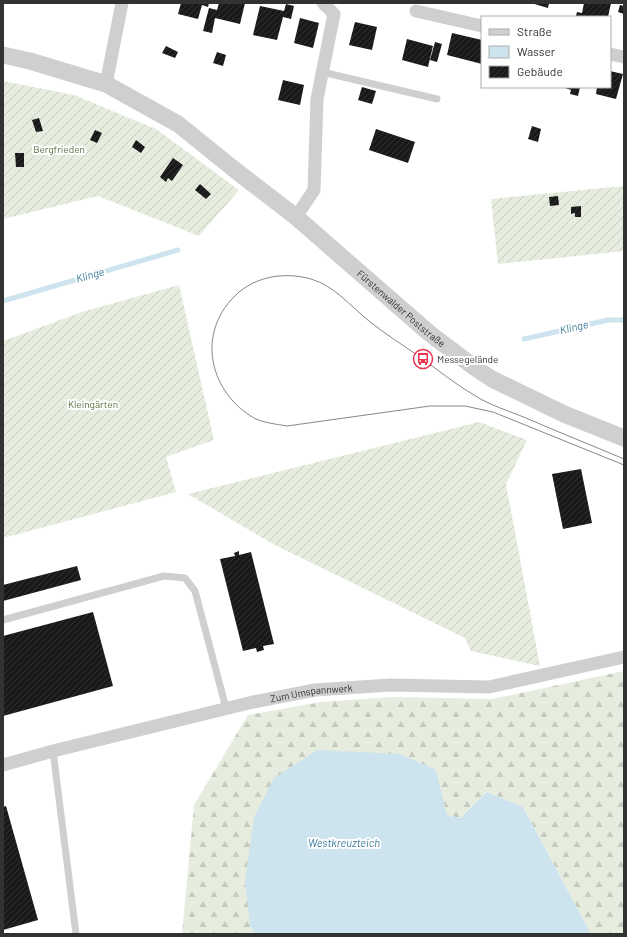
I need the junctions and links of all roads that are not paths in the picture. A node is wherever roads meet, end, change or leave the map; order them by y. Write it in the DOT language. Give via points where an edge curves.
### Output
graph roads {
  1 [pos="122,3"];
  2 [pos="323,3"];
  3 [pos="416,12"];
  4 [pos="481,26"];
  5 [pos="611,54"];
  6 [pos="3,55"];
  7 [pos="624,57"];
  8 [pos="322,72"];
  9 [pos="106,84"];
  10 [pos="437,99"];
  11 [pos="296,217"];
  12 [pos="624,438"];
  13 [pos="3,620"];
  14 [pos="624,657"];
  15 [pos="226,708"];
  16 [pos="53,751"];
  17 [pos="3,765"];
  18 [pos="76,934"];
  1 -- 9 [label="street"];
  2 -- 8 [label="street" via="334,14"];
  3 -- 4 [label="street"];
  5 -- 7 [label="street"];
  6 -- 9 [label="street, Fürstenwalder Poststraße"];
  8 -- 10 [label="lane"];
  8 -- 11 [label="street" via="317,100 314,190"];
  9 -- 11 [label="street, Fürstenwalder Poststraße" via="178,124"];
  11 -- 12 [label="street, Fürstenwalder Poststraße" via="429,333 474,367 492,379 564,414"];
  13 -- 15 [label="lane" via="164,576 185,578 195,591"];
  14 -- 15 [label="street, Zum Umspannwerk" via="489,687 390,685 315,690"];
  15 -- 16 [label="street, Zum Umspannwerk"];
  16 -- 17 [label="street, Zum Umspannwerk"];
  16 -- 18 [label="lane"];
}
